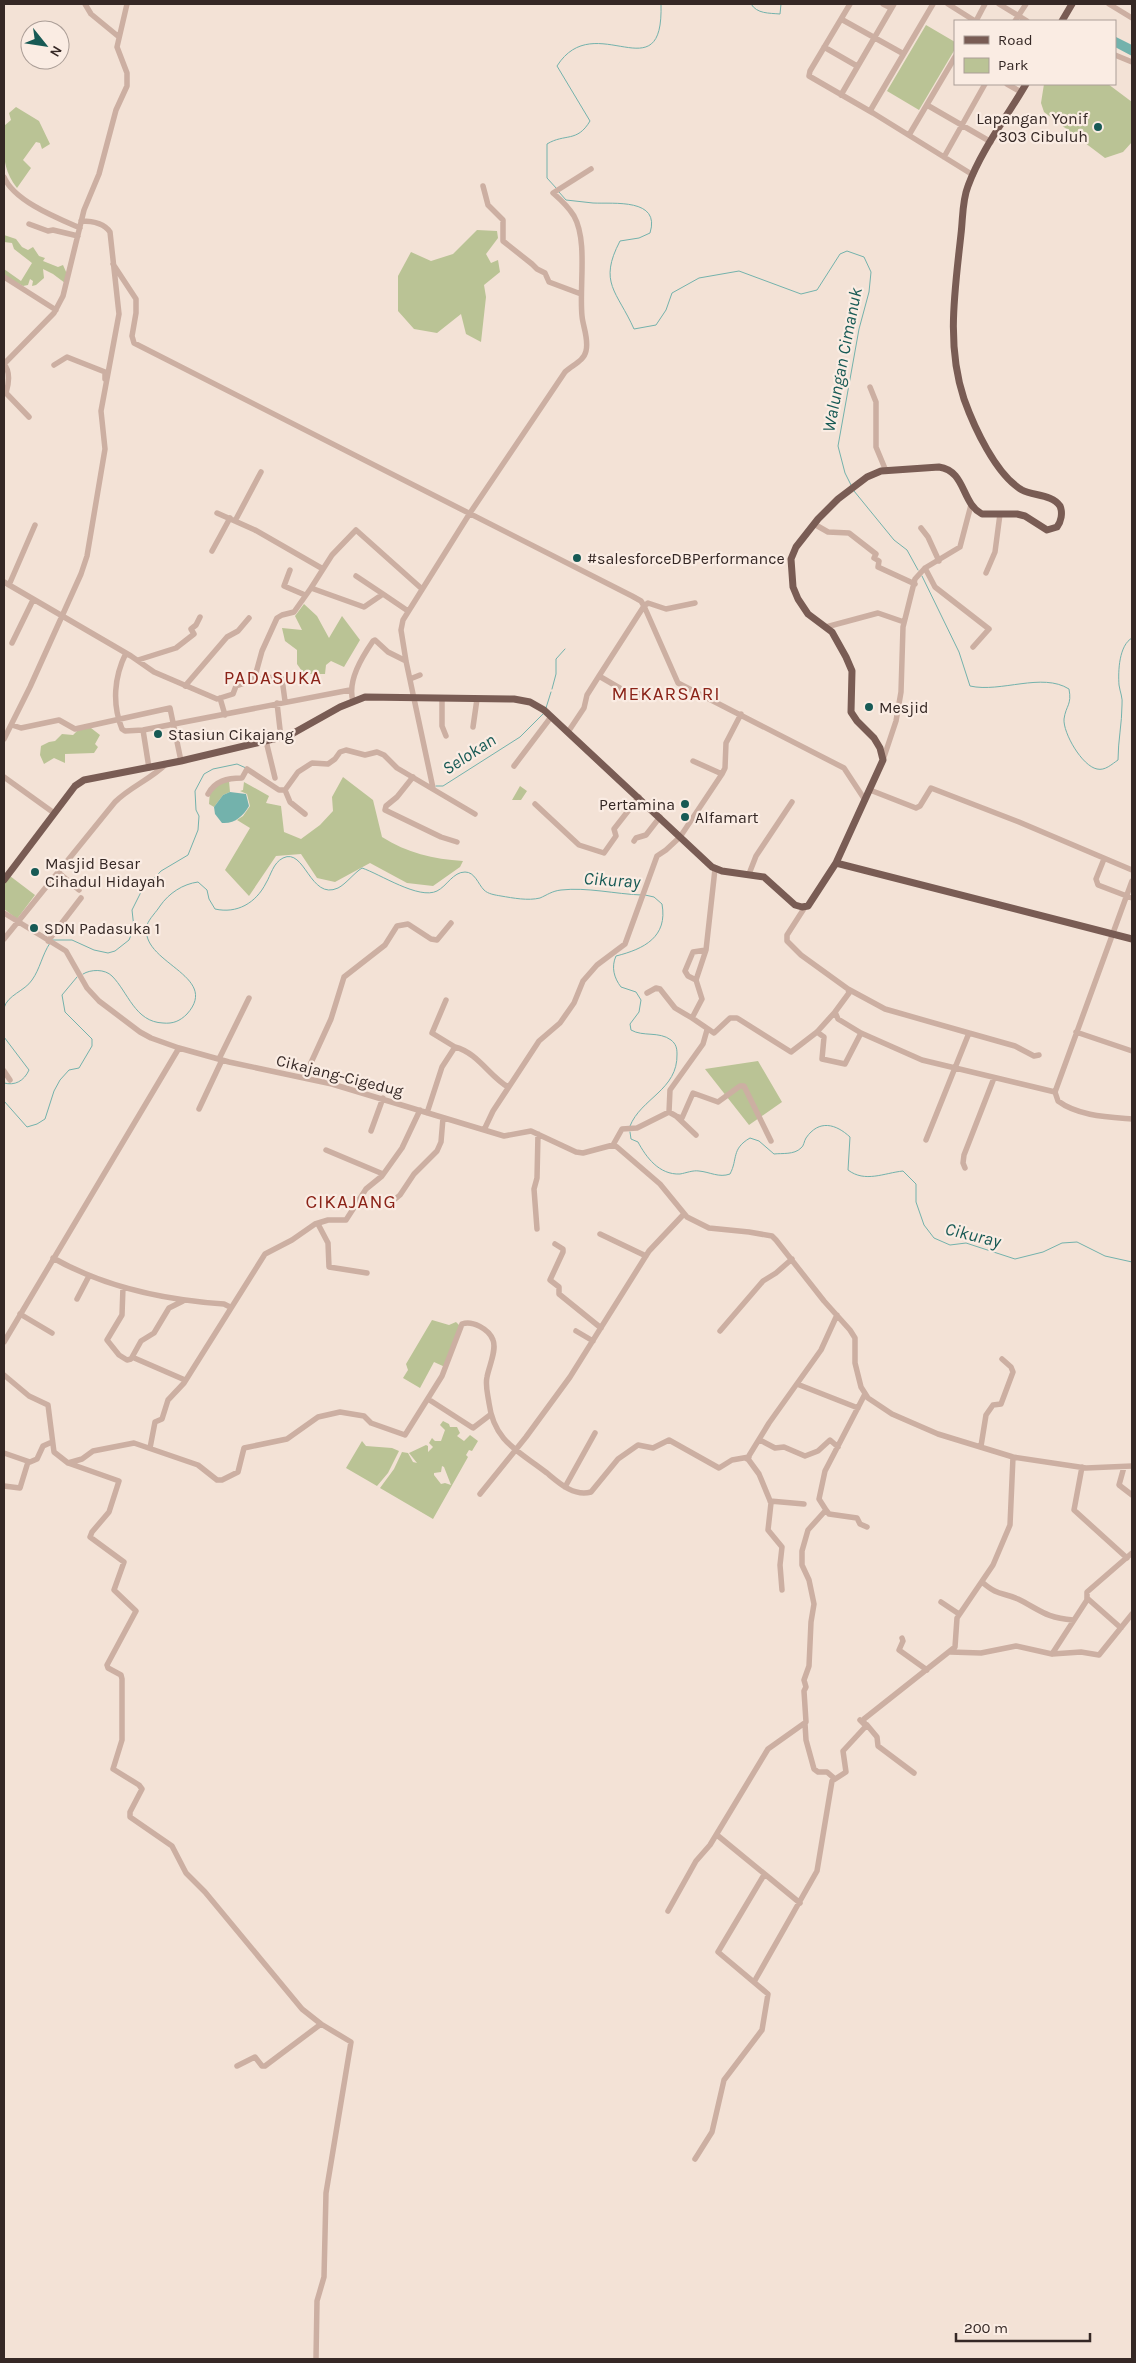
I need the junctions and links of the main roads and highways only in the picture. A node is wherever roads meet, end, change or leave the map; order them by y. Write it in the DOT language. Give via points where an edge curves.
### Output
graph roads {
  1 [pos="1072,4"];
  2 [pos="1063,20"];
  3 [pos="1025,85"];
  4 [pos="836,863"];
  5 [pos="4,878"];
  6 [pos="1132,939"];
  1 -- 2 [label="main road"];
  3 -- 4 [label="main road" via="973,175 965,196 953,329 957,375 969,412 999,470 1007,480 1023,490 1057,503 1061,516 1059,525 1051,530 1023,516 982,514 971,505 956,474 947,469 886,471 870,474 845,494 814,524 792,554 793,587 802,608 835,635 852,671 853,716 874,738 883,760"];
  4 -- 5 [label="main road" via="816,897 805,907 799,906 764,876 716,869 547,713 527,701 367,697 281,738 80,781"];
  4 -- 6 [label="main road"];
}
